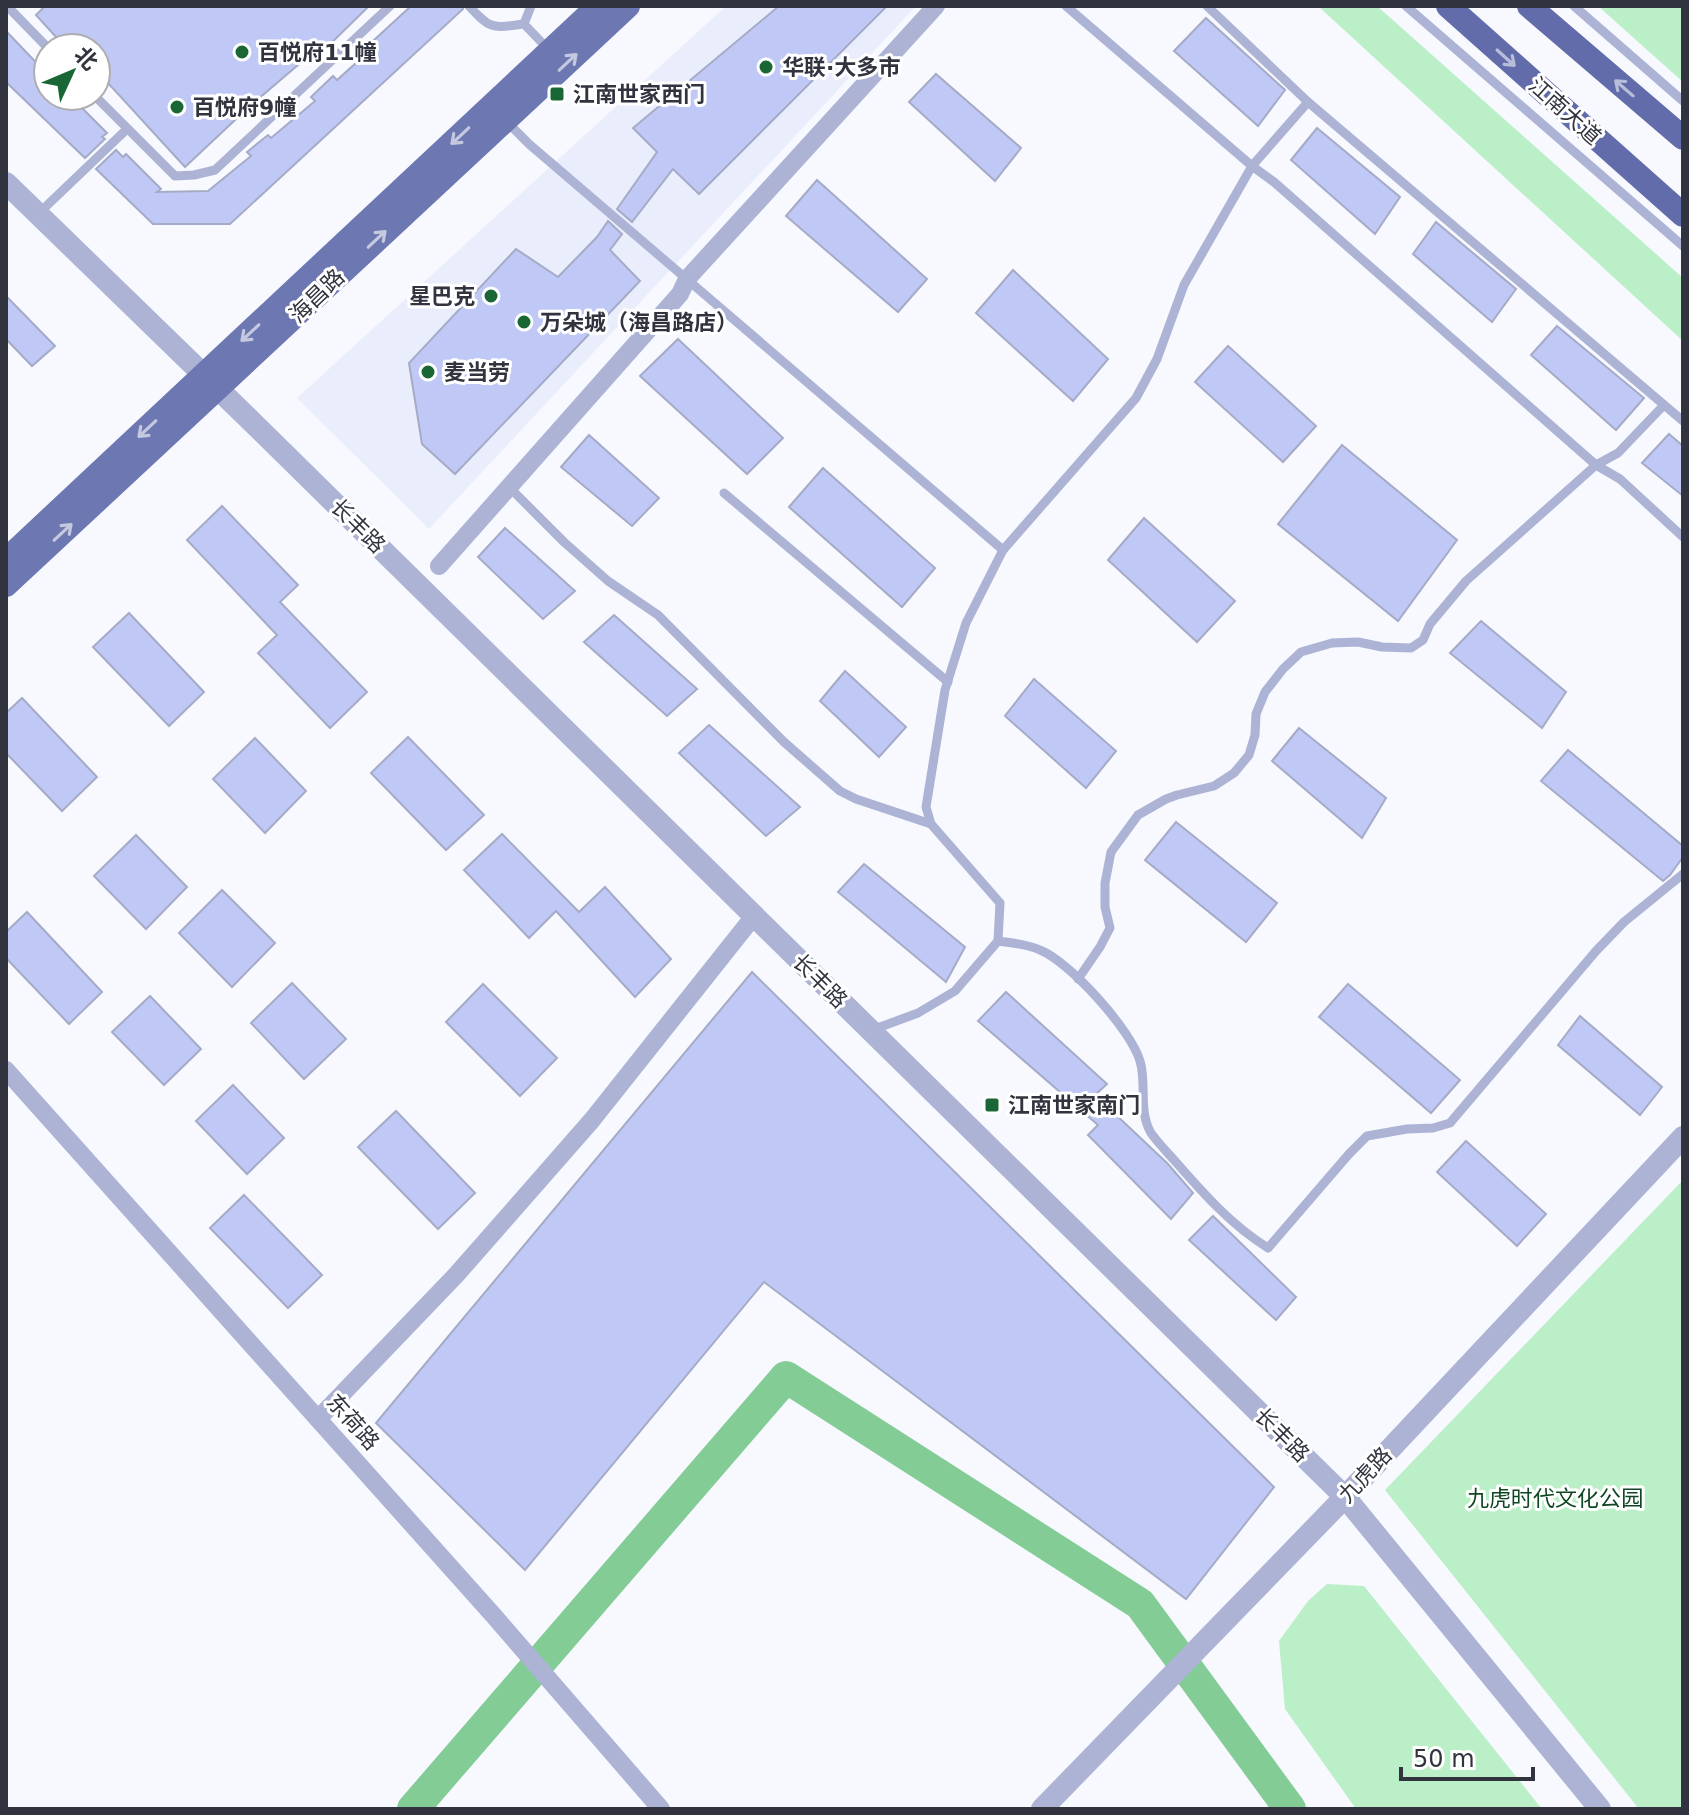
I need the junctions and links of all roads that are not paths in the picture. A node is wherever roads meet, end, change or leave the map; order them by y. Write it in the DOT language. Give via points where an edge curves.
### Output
graph roads {
  1 [pos="7,6"];
  2 [pos="390,6"];
  3 [pos="469,6"];
  4 [pos="531,6"];
  5 [pos="598,6"];
  6 [pos="628,6"];
  7 [pos="936,6"];
  8 [pos="1066,6"];
  9 [pos="1207,6"];
  10 [pos="1406,6"];
  11 [pos="1448,6"];
  12 [pos="1529,6"];
  13 [pos="1574,6"];
  14 [pos="524,24"];
  15 [pos="32,32"];
  16 [pos="550,51"];
  17 [pos="1683,101"];
  18 [pos="1308,102"];
  19 [pos="111,112"];
  20 [pos="498,114"];
  21 [pos="127,129"];
  22 [pos="1683,138"];
  23 [pos="1252,166"];
  24 [pos="6,183"];
  25 [pos="38,214"];
  26 [pos="1683,215"];
  27 [pos="1683,246"];
  28 [pos="687,279"];
  29 [pos="212,383"];
  30 [pos="1664,405"];
  31 [pos="1683,421"];
  32 [pos="1596,465"];
  33 [pos="509,487"];
  34 [pos="724,493"];
  35 [pos="1683,537"];
  36 [pos="1003,550"];
  37 [pos="6,560"];
  38 [pos="439,566"];
  39 [pos="6,585"];
  40 [pos="948,682"];
  41 [pos="931,824"];
  42 [pos="1683,874"];
  43 [pos="754,916"];
  44 [pos="998,941"];
  45 [pos="1078,979"];
  46 [pos="870,1030"];
  47 [pos="6,1070"];
  48 [pos="1683,1137"];
  49 [pos="318,1419"];
  50 [pos="1345,1497"];
  51 [pos="661,1809"];
  52 [pos="1042,1809"];
  53 [pos="1600,1809"];
  1 -- 15 [label="lane"];
  2 -- 21 [label="lane" via="215,170 175,176"];
  3 -- 14 [label="lane" via="496,27"];
  4 -- 14 [label="lane"];
  5 -- 16 [label="main road, 海昌路"];
  20 -- 6 [label="main road, 海昌路, one-way"];
  7 -- 28 [label="street"];
  8 -- 23 [label="lane"];
  9 -- 18 [label="lane"];
  10 -- 27 [label="lane"];
  11 -- 26 [label="highway, 江南大道, one-way"];
  22 -- 12 [label="highway, one-way"];
  13 -- 17 [label="lane"];
  14 -- 16 [label="lane"];
  16 -- 20 [label="main road, 海昌路"];
  18 -- 23 [label="lane"];
  18 -- 30 [label="lane"];
  19 -- 21 [label="lane"];
  20 -- 28 [label="lane"];
  20 -- 29 [label="main road, 海昌路"];
  21 -- 25 [label="lane"];
  23 -- 32 [label="lane"];
  23 -- 36 [label="lane" via="1184,285 1157,359 1136,398"];
  24 -- 25 [label="street, 长丰路"];
  25 -- 29 [label="street, 长丰路"];
  28 -- 33 [label="street" via="680,294"];
  28 -- 36 [label="lane"];
  29 -- 37 [label="main road, 海昌路, one-way"];
  39 -- 29 [label="main road, 海昌路, one-way"];
  29 -- 43 [label="street, 长丰路"];
  30 -- 31 [label="lane"];
  30 -- 32 [label="lane" via="1618,453"];
  32 -- 35 [label="lane" via="1620,479"];
  32 -- 45 [label="lane" via="1466,581 1423,640 1411,648 1332,643 1301,652 1283,669 1265,692 1249,755 1234,773 1138,815 1111,852 1105,883 1110,928"];
  33 -- 38 [label="street"];
  33 -- 41 [label="lane" via="608,581 658,615 840,791"];
  34 -- 40 [label="lane"];
  36 -- 40 [label="lane" via="966,623"];
  40 -- 41 [label="lane" via="926,807"];
  41 -- 44 [label="lane" via="1000,903"];
  42 -- 45 [label="lane" via="1596,951 1450,1123 1367,1136 1268,1248 1204,1194 1150,1131 1133,1042"];
  43 -- 46 [label="street, 长丰路"];
  43 -- 49 [label="street" via="582,1132 457,1274"];
  44 -- 45 [label="lane" via="1040,949"];
  44 -- 46 [label="lane" via="955,991 918,1013"];
  46 -- 50 [label="street, 长丰路"];
  47 -- 49 [label="street, 东荷路"];
  48 -- 50 [label="street, 九虎路"];
  49 -- 51 [label="street, 东荷路"];
  50 -- 52 [label="street, 九虎路"];
  50 -- 53 [label="street, 长丰路"];
}
